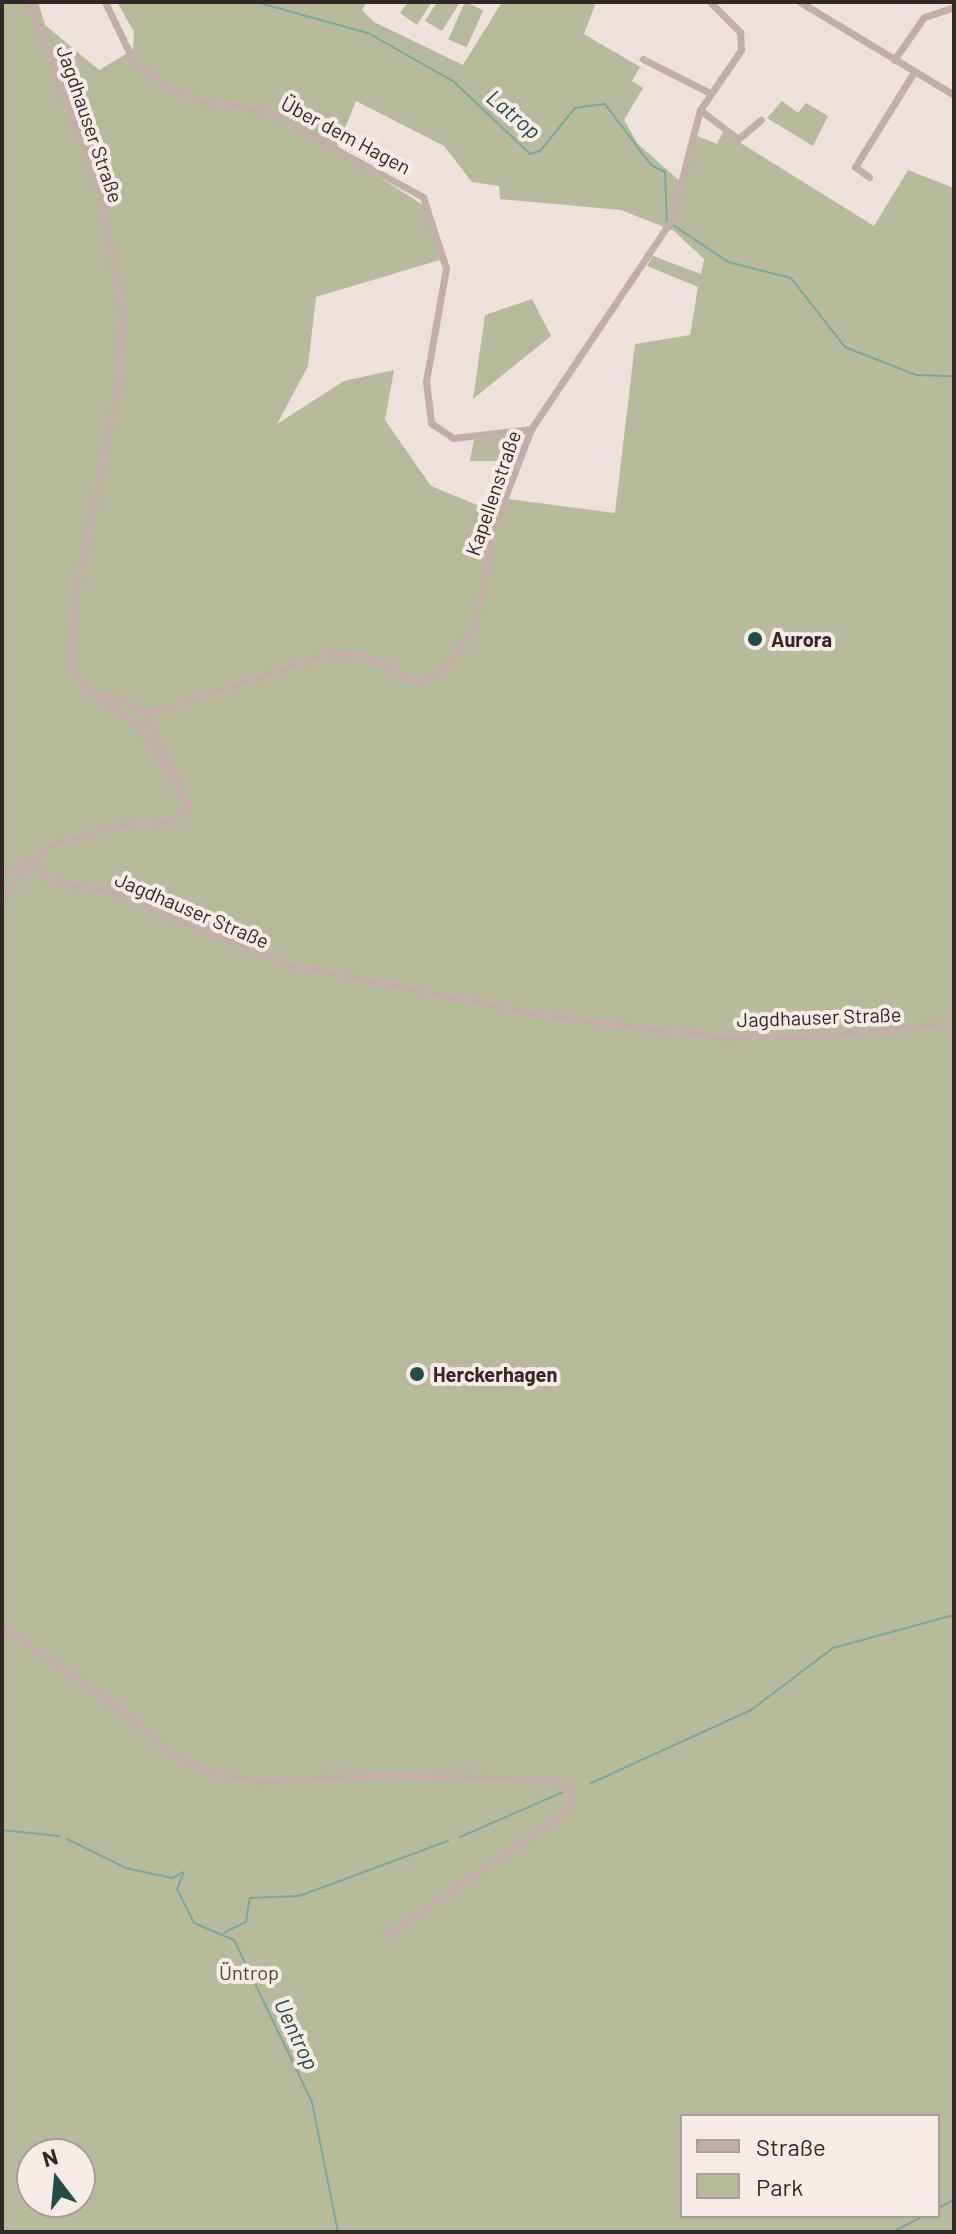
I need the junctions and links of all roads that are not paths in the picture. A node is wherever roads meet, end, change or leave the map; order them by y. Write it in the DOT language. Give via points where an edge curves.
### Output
graph roads {
  1 [pos="29,2"];
  2 [pos="105,2"];
  3 [pos="710,2"];
  4 [pos="800,2"];
  5 [pos="954,7"];
  6 [pos="643,59"];
  7 [pos="894,60"];
  8 [pos="914,72"];
  9 [pos="708,92"];
  10 [pos="954,95"];
  11 [pos="700,110"];
  12 [pos="761,120"];
  13 [pos="869,177"];
  14 [pos="531,429"];
  15 [pos="98,697"];
  16 [pos="146,714"];
  17 [pos="178,781"];
  18 [pos="35,859"];
  19 [pos="2,874"];
  20 [pos="2,898"];
  21 [pos="954,1023"];
  22 [pos="2,1627"];
  23 [pos="384,1936"];
  1 -- 15 [label="street, Jagdhauser Straße" via="100,194 123,314 118,387 82,554 71,648 75,676"];
  2 -- 14 [label="street, Über dem Hagen" via="133,60 164,85 201,101 266,111 423,197 446,268 426,381 429,419 453,438"];
  3 -- 9 [label="street, Kapellenstraße" via="743,44"];
  4 -- 7 [label="street"];
  5 -- 7 [label="street" via="924,17"];
  6 -- 9 [label="street"];
  7 -- 8 [label="street"];
  8 -- 10 [label="street"];
  8 -- 13 [label="street" via="855,167"];
  9 -- 11 [label="street, Kapellenstraße"];
  11 -- 12 [label="street" via="738,139"];
  11 -- 14 [label="street, Kapellenstraße" via="671,221"];
  14 -- 16 [label="street, Kapellenstraße" via="494,526 475,624 441,673 416,682 363,655 329,654"];
  15 -- 16 [label="street" via="117,697"];
  15 -- 17 [label="street, Jagdhauser Straße" via="134,721"];
  16 -- 17 [label="street"];
  17 -- 18 [label="street" via="189,806 178,819 76,836"];
  18 -- 19 [label="street"];
  18 -- 20 [label="street"];
  18 -- 21 [label="street, Jagdhauser Straße" via="46,878 116,894 257,956 553,1017 721,1037 829,1036"];
  22 -- 23 [label="street" via="118,1707 168,1752 215,1775 261,1781 392,1775 554,1780 569,1787 571,1802 559,1817"];
}
